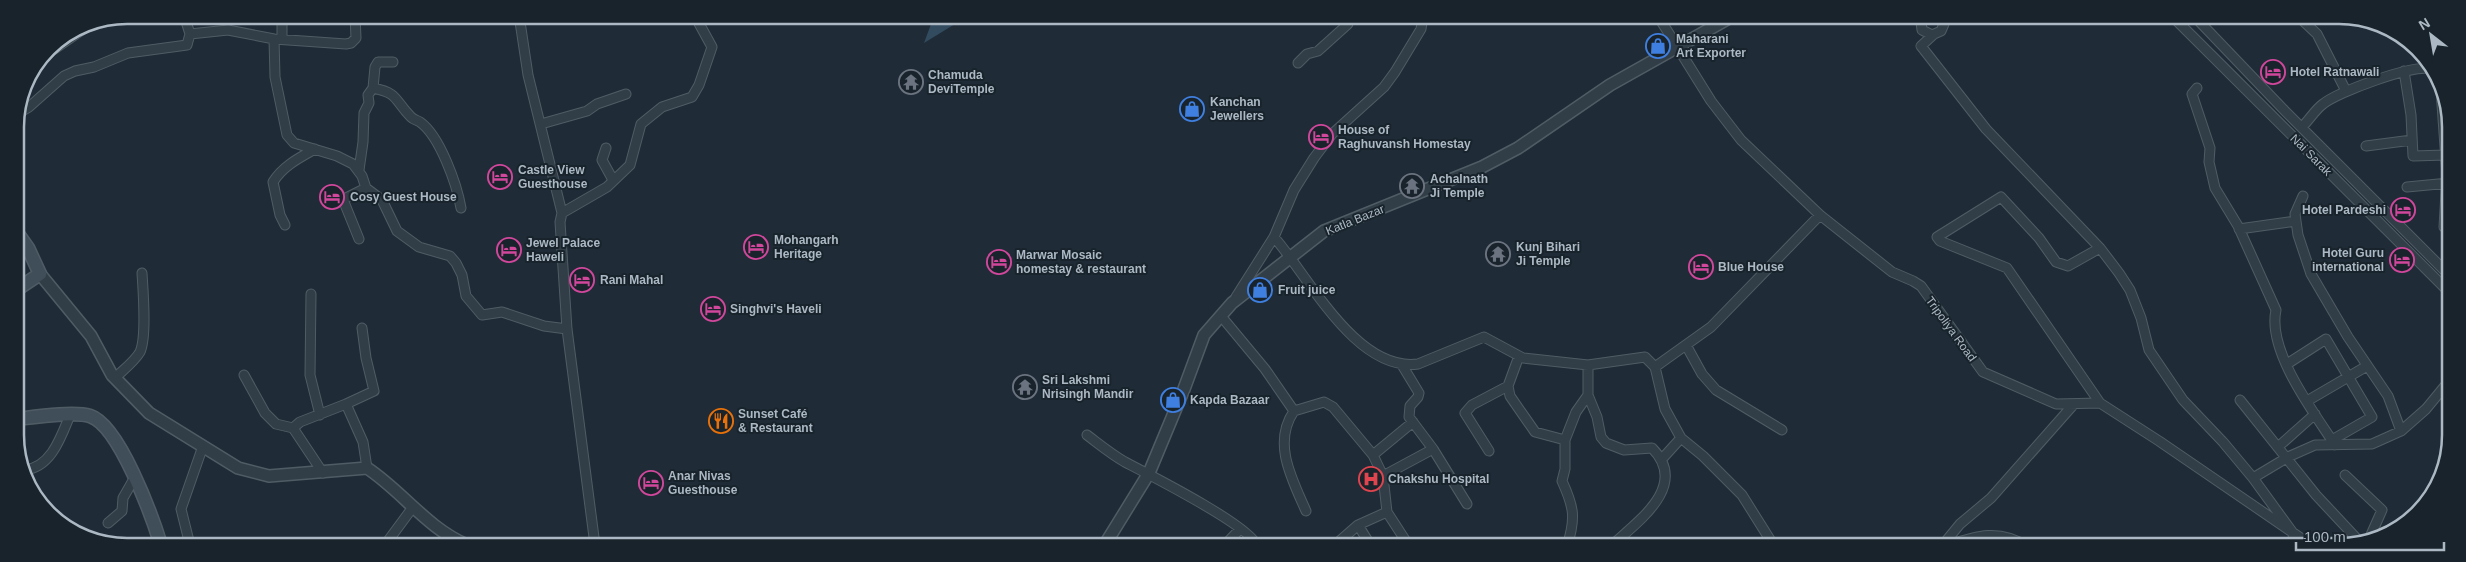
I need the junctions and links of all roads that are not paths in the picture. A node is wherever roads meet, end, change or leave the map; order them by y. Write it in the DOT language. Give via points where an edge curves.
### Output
graph roads {
  1 [pos="187,24"];
  2 [pos="280,24"];
  3 [pos="355,24"];
  4 [pos="520,24"];
  5 [pos="699,24"];
  6 [pos="1348,24"];
  7 [pos="1422,24"];
  8 [pos="1663,24"];
  9 [pos="1717,24"];
  10 [pos="1922,24"];
  11 [pos="1942,24"];
  12 [pos="2179,24"];
  13 [pos="2202,24"];
  14 [pos="2306,24"];
  15 [pos="190,34"];
  16 [pos="1933,35"];
  17 [pos="278,39"];
  18 [pos="1677,47"];
  19 [pos="393,62"];
  20 [pos="1298,63"];
  21 [pos="2424,68"];
  22 [pos="2404,71"];
  23 [pos="373,88"];
  24 [pos="2196,88"];
  25 [pos="2346,91"];
  26 [pos="626,94"];
  27 [pos="26,108"];
  28 [pos="2285,111"];
  29 [pos="2277,121"];
  30 [pos="541,124"];
  31 [pos="2302,127"];
  32 [pos="2412,140"];
  33 [pos="2366,146"];
  34 [pos="606,148"];
  35 [pos="315,150"];
  36 [pos="2442,155"];
  37 [pos="359,170"];
  38 [pos="614,180"];
  39 [pos="2442,184"];
  40 [pos="2407,187"];
  41 [pos="366,188"];
  42 [pos="2304,196"];
  43 [pos="461,208"];
  44 [pos="562,213"];
  45 [pos="1820,215"];
  46 [pos="2296,221"];
  47 [pos="285,225"];
  48 [pos="2239,229"];
  49 [pos="1274,237"];
  50 [pos="359,239"];
  51 [pos="24,242"];
  52 [pos="2100,248"];
  53 [pos="1292,258"];
  54 [pos="2442,269"];
  55 [pos="142,273"];
  56 [pos="40,274"];
  57 [pos="2442,276"];
  58 [pos="2437,280"];
  59 [pos="24,285"];
  60 [pos="2442,285"];
  61 [pos="311,294"];
  62 [pos="1232,304"];
  63 [pos="1221,316"];
  64 [pos="362,328"];
  65 [pos="567,330"];
  66 [pos="1686,345"];
  67 [pos="1519,356"];
  68 [pos="2287,364"];
  69 [pos="1402,365"];
  70 [pos="1588,365"];
  71 [pos="2367,366"];
  72 [pos="1655,367"];
  73 [pos="244,375"];
  74 [pos="2349,376"];
  75 [pos="115,378"];
  76 [pos="1508,386"];
  77 [pos="2442,389"];
  78 [pos="1588,395"];
  79 [pos="2240,400"];
  80 [pos="2307,401"];
  81 [pos="2100,403"];
  82 [pos="346,404"];
  83 [pos="2074,404"];
  84 [pos="1294,411"];
  85 [pos="2315,414"];
  86 [pos="70,415"];
  87 [pos="320,415"];
  88 [pos="24,418"];
  89 [pos="1413,422"];
  90 [pos="293,428"];
  91 [pos="1782,430"];
  92 [pos="2401,431"];
  93 [pos="1087,435"];
  94 [pos="1681,438"];
  95 [pos="1565,440"];
  96 [pos="2333,442"];
  97 [pos="203,446"];
  98 [pos="2278,446"];
  99 [pos="1433,449"];
  100 [pos="1489,451"];
  101 [pos="1373,454"];
  102 [pos="2288,457"];
  103 [pos="1661,460"];
  104 [pos="367,468"];
  105 [pos="30,469"];
  106 [pos="323,473"];
  107 [pos="1149,473"];
  108 [pos="2346,475"];
  109 [pos="1382,476"];
  110 [pos="134,477"];
  111 [pos="2252,478"];
  112 [pos="1467,504"];
  113 [pos="413,507"];
  114 [pos="1306,511"];
  115 [pos="1387,512"];
  116 [pos="108,523"];
  117 [pos="1358,525"];
  118 [pos="1240,529"];
  119 [pos="2293,533"];
  120 [pos="2372,533"];
  121 [pos="2355,537"];
  122 [pos="159,538"];
  123 [pos="188,538"];
  124 [pos="390,538"];
  125 [pos="450,538"];
  126 [pos="594,538"];
  127 [pos="1109,538"];
  128 [pos="1232,538"];
  129 [pos="1253,538"];
  130 [pos="1343,538"];
  131 [pos="1366,538"];
  132 [pos="1405,538"];
  133 [pos="1569,538"];
  134 [pos="1620,538"];
  135 [pos="1769,538"];
  136 [pos="1949,538"];
  137 [pos="1970,538"];
  138 [pos="2015,538"];
  139 [pos="2293,538"];
  140 [pos="2300,538"];
  1 -- 15 [label="street"];
  2 -- 17 [label="street"];
  3 -- 17 [label="street" via="356,38 350,44"];
  4 -- 30 [label="street" via="528,75"];
  5 -- 38 [label="street" via="712,47 692,98 662,107 641,124 630,165"];
  6 -- 20 [label="street" via="1318,51 1307,54"];
  7 -- 49 [label="street" via="1384,87 1332,134 1314,158 1294,190"];
  8 -- 18 [label="street, Tripoliya Road"];
  9 -- 18 [label="street, Katla Bazar"];
  10 -- 16 [label="street" via="1922,30"];
  11 -- 16 [label="street" via="1939,33"];
  12 -- 29 [label="street, Nai Sarak"];
  13 -- 28 [label="street"];
  14 -- 25 [label="street" via="2317,34"];
  15 -- 17 [label="street" via="228,30"];
  15 -- 27 [label="street" via="187,45 128,53 75,71 64,76"];
  16 -- 52 [label="street" via="1921,46 1964,102"];
  17 -- 35 [label="street" via="275,77 287,135 294,142"];
  18 -- 45 [label="street, Tripoliya Road" via="1734,132"];
  18 -- 53 [label="street, Katla Bazar" via="1610,85 1518,148 1482,167 1324,231"];
  19 -- 23 [label="street" via="375,64"];
  21 -- 22 [label="street"];
  22 -- 25 [label="street"];
  22 -- 32 [label="street"];
  23 -- 37 [label="street" via="364,113 364,142"];
  23 -- 43 [label="street" via="392,93 440,148 452,172"];
  24 -- 48 [label="street" via="2192,94 2210,148 2209,162 2215,188"];
  25 -- 31 [label="street" via="2323,104"];
  26 -- 30 [label="street" via="587,111"];
  28 -- 29 [label="street"];
  28 -- 31 [label="street"];
  29 -- 58 [label="street, Nai Sarak"];
  30 -- 44 [label="street"];
  31 -- 54 [label="street"];
  32 -- 33 [label="street"];
  32 -- 36 [label="street" via="2413,156"];
  34 -- 38 [label="street" via="602,160"];
  35 -- 37 [label="street" via="337,156"];
  35 -- 47 [label="street" via="291,163 273,182"];
  37 -- 41 [label="street"];
  38 -- 44 [label="street"];
  39 -- 40 [label="street"];
  41 -- 50 [label="street" via="344,202"];
  41 -- 65 [label="street" via="382,200 397,231 418,247 450,256 462,275 468,301 482,315 502,312"];
  42 -- 46 [label="street" via="2295,214"];
  44 -- 65 [label="street"];
  45 -- 66 [label="street" via="1711,327"];
  45 -- 83 [label="street, Tripoliya Road" via="1892,272 1921,286 1984,372 2056,404"];
  46 -- 48 [label="street"];
  46 -- 71 [label="street" via="2311,274"];
  48 -- 68 [label="street" via="2276,310 2274,323"];
  49 -- 53 [label="street"];
  49 -- 62 [label="street"];
  51 -- 56 [label="main road"];
  52 -- 81 [label="street" via="2068,266 2056,262 2039,238 2001,198 1937,237 1940,242 2007,268"];
  52 -- 111 [label="street" via="2130,290 2149,350 2172,384"];
  53 -- 62 [label="street, Katla Bazar"];
  53 -- 69 [label="street" via="1341,326 1378,355"];
  55 -- 75 [label="street" via="143,344 139,353"];
  56 -- 59 [label="main road"];
  56 -- 75 [label="street" via="91,336"];
  57 -- 58 [label="street"];
  58 -- 60 [label="street, Nai Sarak"];
  61 -- 87 [label="street" via="310,375"];
  62 -- 63 [label="street, Katla Bazar"];
  63 -- 84 [label="street" via="1265,369"];
  63 -- 107 [label="street, Katla Bazar" via="1204,335"];
  64 -- 82 [label="street" via="374,391"];
  65 -- 126 [label="street"];
  66 -- 72 [label="street"];
  66 -- 91 [label="street" via="1702,374 1716,390"];
  67 -- 69 [label="street" via="1484,337 1418,364"];
  67 -- 70 [label="street"];
  67 -- 76 [label="street"];
  68 -- 74 [label="street" via="2326,339"];
  68 -- 80 [label="street"];
  69 -- 89 [label="street" via="1419,393 1409,410 1409,418"];
  70 -- 72 [label="street" via="1645,357"];
  70 -- 78 [label="street"];
  71 -- 74 [label="street"];
  71 -- 92 [label="street" via="2388,396"];
  72 -- 94 [label="street" via="1665,409"];
  73 -- 90 [label="street" via="265,413 276,424"];
  74 -- 80 [label="street"];
  74 -- 96 [label="street" via="2372,417"];
  75 -- 97 [label="street" via="149,413"];
  76 -- 95 [label="street" via="1510,396 1532,429"];
  76 -- 100 [label="street" via="1465,412"];
  77 -- 92 [label="street"];
  78 -- 95 [label="street" via="1576,412"];
  78 -- 103 [label="street" via="1601,437 1606,443 1624,450 1650,447"];
  79 -- 98 [label="street"];
  80 -- 85 [label="street"];
  81 -- 83 [label="street, Tripoliya Road"];
  81 -- 119 [label="street"];
  82 -- 87 [label="street"];
  82 -- 104 [label="street" via="363,442"];
  83 -- 136 [label="street" via="1991,498"];
  84 -- 101 [label="street" via="1324,402 1333,407"];
  84 -- 114 [label="street" via="1287,421 1283,442 1289,473"];
  85 -- 96 [label="street"];
  85 -- 98 [label="street"];
  86 -- 88 [label="main road"];
  86 -- 105 [label="street" via="59,442 44,463"];
  86 -- 110 [label="main road" via="90,416 109,429"];
  87 -- 90 [label="street"];
  89 -- 99 [label="street"];
  89 -- 101 [label="street"];
  90 -- 106 [label="street"];
  92 -- 96 [label="street" via="2372,444"];
  93 -- 107 [label="street" via="1125,462"];
  94 -- 103 [label="street"];
  94 -- 135 [label="street" via="1742,495"];
  95 -- 133 [label="street" via="1566,469 1562,480 1572,504"];
  96 -- 102 [label="street" via="2315,445"];
  97 -- 106 [label="street" via="238,468 269,476"];
  97 -- 123 [label="street" via="181,509"];
  98 -- 102 [label="street"];
  99 -- 109 [label="street"];
  99 -- 112 [label="street"];
  101 -- 109 [label="street"];
  102 -- 111 [label="street"];
  102 -- 121 [label="street" via="2316,495"];
  103 -- 134 [label="street" via="1665,477 1661,494"];
  104 -- 106 [label="street"];
  104 -- 113 [label="street"];
  107 -- 118 [label="street"];
  107 -- 127 [label="street, Katla Bazar"];
  108 -- 120 [label="street" via="2382,510"];
  109 -- 115 [label="street"];
  110 -- 116 [label="street" via="123,498 122,511"];
  110 -- 122 [label="main road"];
  111 -- 119 [label="street"];
  113 -- 124 [label="street"];
  113 -- 125 [label="street"];
  115 -- 117 [label="street"];
  115 -- 132 [label="street"];
  117 -- 130 [label="street"];
  117 -- 131 [label="street"];
  118 -- 128 [label="street"];
  118 -- 129 [label="street"];
  119 -- 139 [label="street"];
  119 -- 140 [label="street"];
  137 -- 138 [label="street" via="1978,535"];
}
